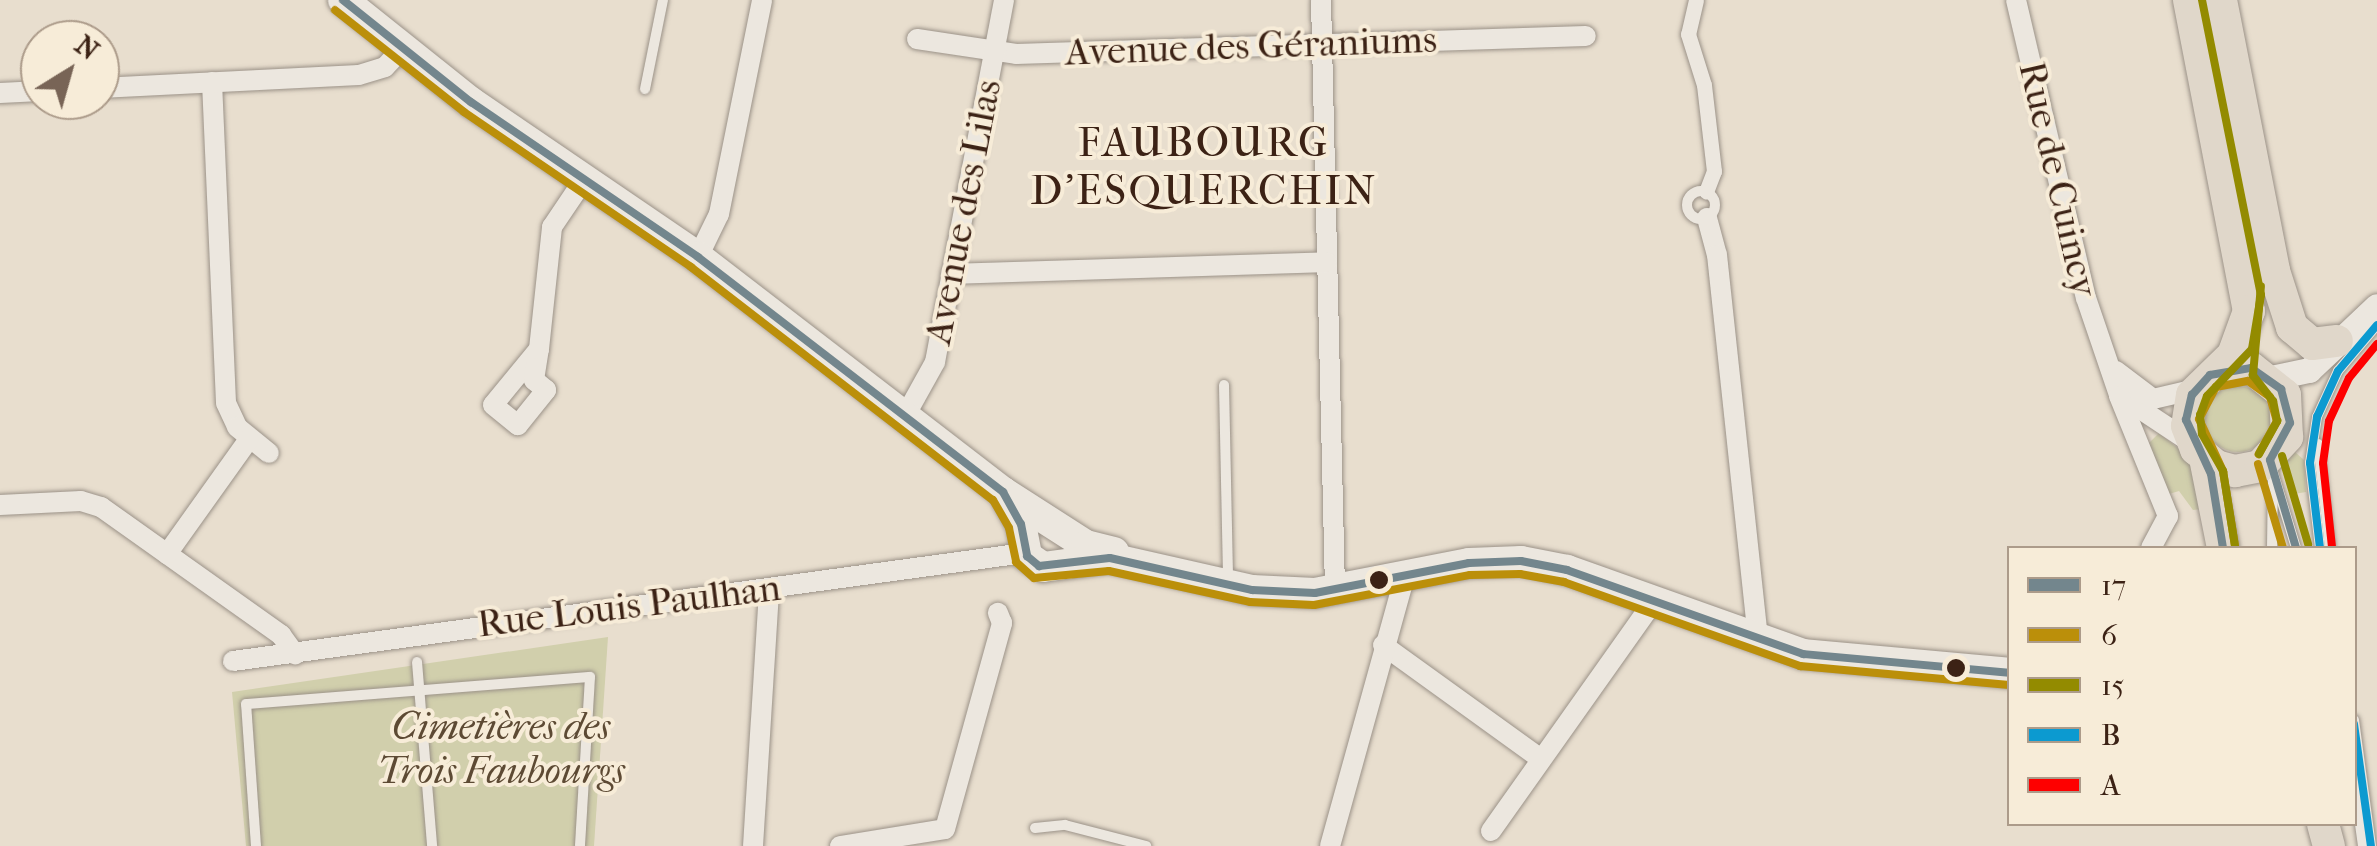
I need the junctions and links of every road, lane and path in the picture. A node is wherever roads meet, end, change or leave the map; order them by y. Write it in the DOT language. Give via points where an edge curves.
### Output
graph roads {
  1 [pos="343,0"];
  2 [pos="663,0"];
  3 [pos="1004,0"];
  4 [pos="1322,0"];
  5 [pos="1696,0"];
  6 [pos="2016,0"];
  7 [pos="2189,0"];
  8 [pos="2221,0"];
  9 [pos="757,1"];
  10 [pos="1586,36"];
  11 [pos="917,39"];
  12 [pos="1322,45"];
  13 [pos="401,50"];
  14 [pos="994,52"];
  15 [pos="212,82"];
  16 [pos="120,87"];
  17 [pos="645,88"];
  18 [pos="584,178"];
  19 [pos="1706,192"];
  20 [pos="1707,218"];
  21 [pos="698,257"];
  22 [pos="1327,262"];
  23 [pos="2274,271"];
  24 [pos="951,274"];
  25 [pos="2377,306"];
  26 [pos="2377,324"];
  27 [pos="2331,348"];
  28 [pos="539,349"];
  29 [pos="2106,356"];
  30 [pos="2268,376"];
  31 [pos="2206,381"];
  32 [pos="1224,384"];
  33 [pos="2119,395"];
  34 [pos="2322,404"];
  35 [pos="904,418"];
  36 [pos="2151,420"];
  37 [pos="2290,423"];
  38 [pos="249,439"];
  39 [pos="2199,451"];
  40 [pos="269,453"];
  41 [pos="2147,462"];
  42 [pos="2266,469"];
  43 [pos="1003,492"];
  44 [pos="0,504"];
  45 [pos="1059,525"];
  46 [pos="1024,545"];
  47 [pos="2153,546"];
  48 [pos="2223,546"];
  49 [pos="2236,546"];
  50 [pos="2272,546"];
  51 [pos="2295,546"];
  52 [pos="2320,546"];
  53 [pos="2330,546"];
  54 [pos="167,554"];
  55 [pos="1145,563"];
  56 [pos="1058,565"];
  57 [pos="1405,576"];
  58 [pos="1228,584"];
  59 [pos="769,588"];
  60 [pos="1335,591"];
  61 [pos="1653,602"];
  62 [pos="998,613"];
  63 [pos="1758,640"];
  64 [pos="1383,646"];
  65 [pos="295,654"];
  66 [pos="233,661"];
  67 [pos="417,662"];
  68 [pos="2007,672"];
  69 [pos="419,692"];
  70 [pos="2357,737"];
  71 [pos="1542,759"];
  72 [pos="2357,805"];
  73 [pos="1035,828"];
  74 [pos="2373,829"];
  75 [pos="1491,831"];
  76 [pos="256,846"];
  77 [pos="432,846"];
  78 [pos="580,846"];
  79 [pos="753,846"];
  80 [pos="840,846"];
  81 [pos="1146,846"];
  82 [pos="1330,846"];
  83 [pos="2362,846"];
  84 [pos="2371,846"];
  1 -- 13 [label="main road"];
  2 -- 17 [label="lane"];
  3 -- 14 [label="street, Avenue des Lilas"];
  4 -- 12 [label="street"];
  5 -- 19 [label="street" via="1688,34 1704,85 1714,171"];
  6 -- 29 [label="street, Rue de Cuincy" via="2058,189"];
  7 -- 31 [label="main road" via="2249,296 2243,338"];
  8 -- 23 [label="main road"];
  9 -- 21 [label="street" via="718,214"];
  10 -- 12 [label="street, Avenue des Géraniums"];
  11 -- 14 [label="street, Avenue des Géraniums"];
  12 -- 14 [label="street, Avenue des Géraniums"];
  12 -- 22 [label="street"];
  13 -- 15 [label="street" via="385,67 359,75"];
  13 -- 18 [label="main road"];
  14 -- 24 [label="street, Avenue des Lilas"];
  15 -- 16 [label="street"];
  15 -- 38 [label="street" via="226,402"];
  18 -- 21 [label="main road"];
  18 -- 28 [label="street" via="552,228"];
  19 -- 20 [label="lane" via="1715,205"];
  19 -- 20 [label="lane" via="1692,194 1687,204 1690,215"];
  20 -- 63 [label="street" via="1717,254"];
  21 -- 35 [label="main road"];
  22 -- 24 [label="street"];
  22 -- 60 [label="street"];
  23 -- 27 [label="main road" via="2294,332"];
  23 -- 30 [label="main road"];
  24 -- 35 [label="street, Avenue des Lilas" via="933,370"];
  25 -- 27 [label="street"];
  26 -- 34 [label="lane" via="2343,363"];
  27 -- 30 [label="street" via="2299,375"];
  27 -- 37 [label="street"];
  29 -- 31 [label="street, Rue de Cuincy" via="2124,382 2147,397 2168,400"];
  29 -- 33 [label="street, Rue de Cuincy"];
  30 -- 31 [label="main road" via="2244,367"];
  30 -- 37 [label="main road" via="2288,402"];
  31 -- 39 [label="main road" via="2186,413"];
  32 -- 58 [label="lane"];
  33 -- 36 [label="street"];
  33 -- 41 [label="street, Rue de Cuincy"];
  34 -- 52 [label="lane" via="2310,464"];
  34 -- 53 [label="lane" via="2318,460"];
  35 -- 43 [label="main road"];
  36 -- 39 [label="street"];
  36 -- 41 [label="street, Rue de Cuincy" via="2144,438"];
  37 -- 42 [label="main road"];
  38 -- 40 [label="street"];
  38 -- 54 [label="street"];
  39 -- 42 [label="main road" via="2228,470"];
  39 -- 48 [label="main road"];
  41 -- 47 [label="street, Rue de Cuincy" via="2168,526"];
  42 -- 49 [label="main road" via="2232,502"];
  42 -- 50 [label="lane"];
  42 -- 51 [label="lane"];
  43 -- 45 [label="main road"];
  43 -- 46 [label="main road"];
  44 -- 54 [label="street" via="92,504"];
  45 -- 46 [label="main road" via="1036,522"];
  45 -- 55 [label="main road" via="1086,545"];
  45 -- 56 [label="main road" via="1070,550"];
  46 -- 56 [label="main road" via="1039,566"];
  46 -- 59 [label="street, Rue Louis Paulhan"];
  54 -- 65 [label="street" via="281,635"];
  55 -- 56 [label="main road" via="1104,558"];
  55 -- 58 [label="main road"];
  57 -- 60 [label="main road"];
  57 -- 61 [label="main road" via="1521,561"];
  57 -- 64 [label="street"];
  58 -- 60 [label="main road"];
  59 -- 65 [label="street, Rue Louis Paulhan" via="413,632"];
  59 -- 79 [label="street"];
  61 -- 63 [label="main road"];
  61 -- 71 [label="street"];
  62 -- 80 [label="street" via="1002,624 946,830"];
  63 -- 68 [label="main road" via="1816,656"];
  64 -- 71 [label="street"];
  64 -- 82 [label="street"];
  65 -- 66 [label="street, Rue Louis Paulhan"];
  67 -- 69 [label="lane"];
  69 -- 76 [label="lane" via="246,704"];
  69 -- 77 [label="lane"];
  69 -- 78 [label="lane" via="590,677"];
  70 -- 74 [label="lane"];
  71 -- 75 [label="street"];
  72 -- 83 [label="lane"];
  73 -- 81 [label="lane" via="1065,825"];
  74 -- 84 [label="lane"];
}
